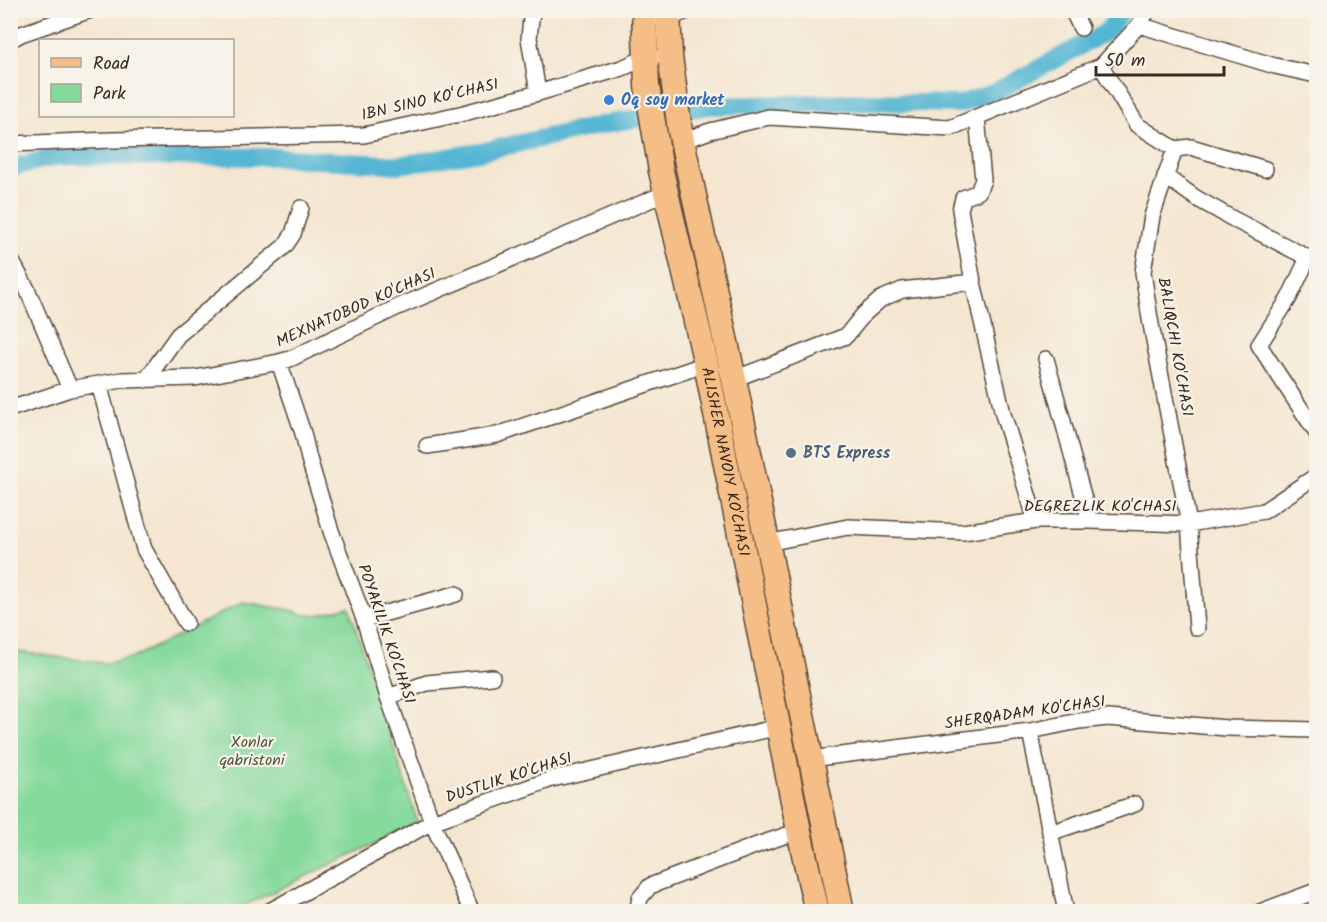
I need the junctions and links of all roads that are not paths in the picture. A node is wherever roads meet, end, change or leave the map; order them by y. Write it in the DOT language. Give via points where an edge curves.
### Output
graph roads {
  1 [pos="91,10"];
  2 [pos="532,10"];
  3 [pos="1072,10"];
  4 [pos="1148,10"];
  5 [pos="662,14"];
  6 [pos="1139,25"];
  7 [pos="1081,28"];
  8 [pos="10,40"];
  9 [pos="670,56"];
  10 [pos="645,58"];
  11 [pos="1101,66"];
  12 [pos="1317,75"];
  13 [pos="538,93"];
  14 [pos="977,117"];
  15 [pos="681,136"];
  16 [pos="10,144"];
  17 [pos="1174,149"];
  18 [pos="1265,169"];
  19 [pos="1166,176"];
  20 [pos="666,193"];
  21 [pos="302,208"];
  22 [pos="10,258"];
  23 [pos="1312,260"];
  24 [pos="972,282"];
  25 [pos="1046,360"];
  26 [pos="279,362"];
  27 [pos="706,364"];
  28 [pos="734,379"];
  29 [pos="146,380"];
  30 [pos="99,384"];
  31 [pos="70,389"];
  32 [pos="10,409"];
  33 [pos="1317,432"];
  34 [pos="427,446"];
  35 [pos="1317,476"];
  36 [pos="1036,521"];
  37 [pos="1090,521"];
  38 [pos="1189,524"];
  39 [pos="766,543"];
  40 [pos="456,594"];
  41 [pos="364,618"];
  42 [pos="186,623"];
  43 [pos="1197,628"];
  44 [pos="492,677"];
  45 [pos="388,697"];
  46 [pos="779,727"];
  47 [pos="1316,729"];
  48 [pos="1030,731"];
  49 [pos="810,759"];
  50 [pos="1135,804"];
  51 [pos="432,822"];
  52 [pos="800,831"];
  53 [pos="1050,833"];
  54 [pos="1317,891"];
  55 [pos="268,912"];
  56 [pos="472,912"];
  57 [pos="637,912"];
  58 [pos="817,912"];
  59 [pos="842,912"];
  60 [pos="1066,912"];
  61 [pos="1260,912"];
  1 -- 8 [label="street"];
  2 -- 13 [label="street" via="529,38"];
  3 -- 7 [label="street"];
  4 -- 6 [label="street"];
  5 -- 9 [label="main road, ALISHER NAVOIY KO'CHASI"];
  5 -- 10 [label="main road, ALISHER NAVOIY KO'CHASI"];
  6 -- 11 [label="street"];
  6 -- 12 [label="street"];
  9 -- 10 [label="street, IBN SINO KO‘CHASI"];
  9 -- 15 [label="main road, ALISHER NAVOIY KO'CHASI"];
  10 -- 13 [label="street, IBN SINO KO‘CHASI" via="622,69"];
  10 -- 20 [label="main road, ALISHER NAVOIY KO'CHASI" via="646,86"];
  11 -- 14 [label="street"];
  11 -- 17 [label="street" via="1137,125"];
  13 -- 16 [label="street, IBN SINO KO‘CHASI" via="364,135"];
  14 -- 15 [label="street" via="950,128 769,117"];
  14 -- 24 [label="street" via="983,180 978,192 963,198 960,210"];
  15 -- 28 [label="main road, ALISHER NAVOIY KO'CHASI"];
  17 -- 18 [label="street" via="1191,147"];
  17 -- 19 [label="street, BALIQCHI KO'CHASI"];
  19 -- 23 [label="street" via="1196,198"];
  19 -- 38 [label="street, BALIQCHI KO'CHASI" via="1152,216 1143,272"];
  20 -- 26 [label="street, MEXNATOBOD KO'CHASI"];
  20 -- 27 [label="main road, ALISHER NAVOIY KO'CHASI"];
  21 -- 29 [label="street" via="285,246 178,335"];
  22 -- 31 [label="street"];
  23 -- 33 [label="street" via="1259,345"];
  24 -- 28 [label="street" via="902,290 881,300 846,336"];
  24 -- 36 [label="street" via="1003,414"];
  25 -- 37 [label="street"];
  26 -- 29 [label="street, MEXNATOBOD KO'CHASI" via="195,378"];
  26 -- 41 [label="street, POYAKILIK KO'CHASI" via="331,531"];
  27 -- 34 [label="street" via="497,435"];
  27 -- 46 [label="main road, ALISHER NAVOIY KO'CHASI"];
  28 -- 39 [label="main road, ALISHER NAVOIY KO'CHASI"];
  29 -- 30 [label="street, MEXNATOBOD KO'CHASI"];
  30 -- 31 [label="street, MEXNATOBOD KO'CHASI"];
  30 -- 42 [label="street" via="144,549"];
  31 -- 32 [label="street, MEXNATOBOD KO'CHASI"];
  35 -- 38 [label="street, DEGREZLIK KO'CHASI" via="1264,511"];
  36 -- 37 [label="street, DEGREZLIK KO'CHASI"];
  36 -- 39 [label="street, DEGREZLIK KO'CHASI" via="963,532 848,527"];
  37 -- 38 [label="street, DEGREZLIK KO'CHASI"];
  38 -- 43 [label="street, BALIQCHI KO'CHASI"];
  39 -- 49 [label="main road, ALISHER NAVOIY KO'CHASI"];
  40 -- 41 [label="street"];
  41 -- 45 [label="street, POYAKILIK KO'CHASI"];
  44 -- 45 [label="street" via="427,683"];
  45 -- 51 [label="street, POYAKILIK KO'CHASI"];
  46 -- 51 [label="street, DUSTLIK KO'CHASI" via="552,779"];
  46 -- 52 [label="main road, ALISHER NAVOIY KO'CHASI"];
  47 -- 48 [label="street, SHERQADAM KO'CHASI" via="1227,728 1108,718"];
  48 -- 49 [label="street, SHERQADAM KO'CHASI"];
  48 -- 53 [label="street"];
  49 -- 59 [label="main road, ALISHER NAVOIY KO'CHASI"];
  50 -- 53 [label="street"];
  51 -- 55 [label="street, DUSTLIK KO'CHASI"];
  51 -- 56 [label="street, POYAKILIK KO'CHASI"];
  52 -- 57 [label="street" via="650,886 640,898"];
  52 -- 58 [label="main road, ALISHER NAVOIY KO'CHASI"];
  53 -- 60 [label="street"];
  54 -- 61 [label="street"];
}
